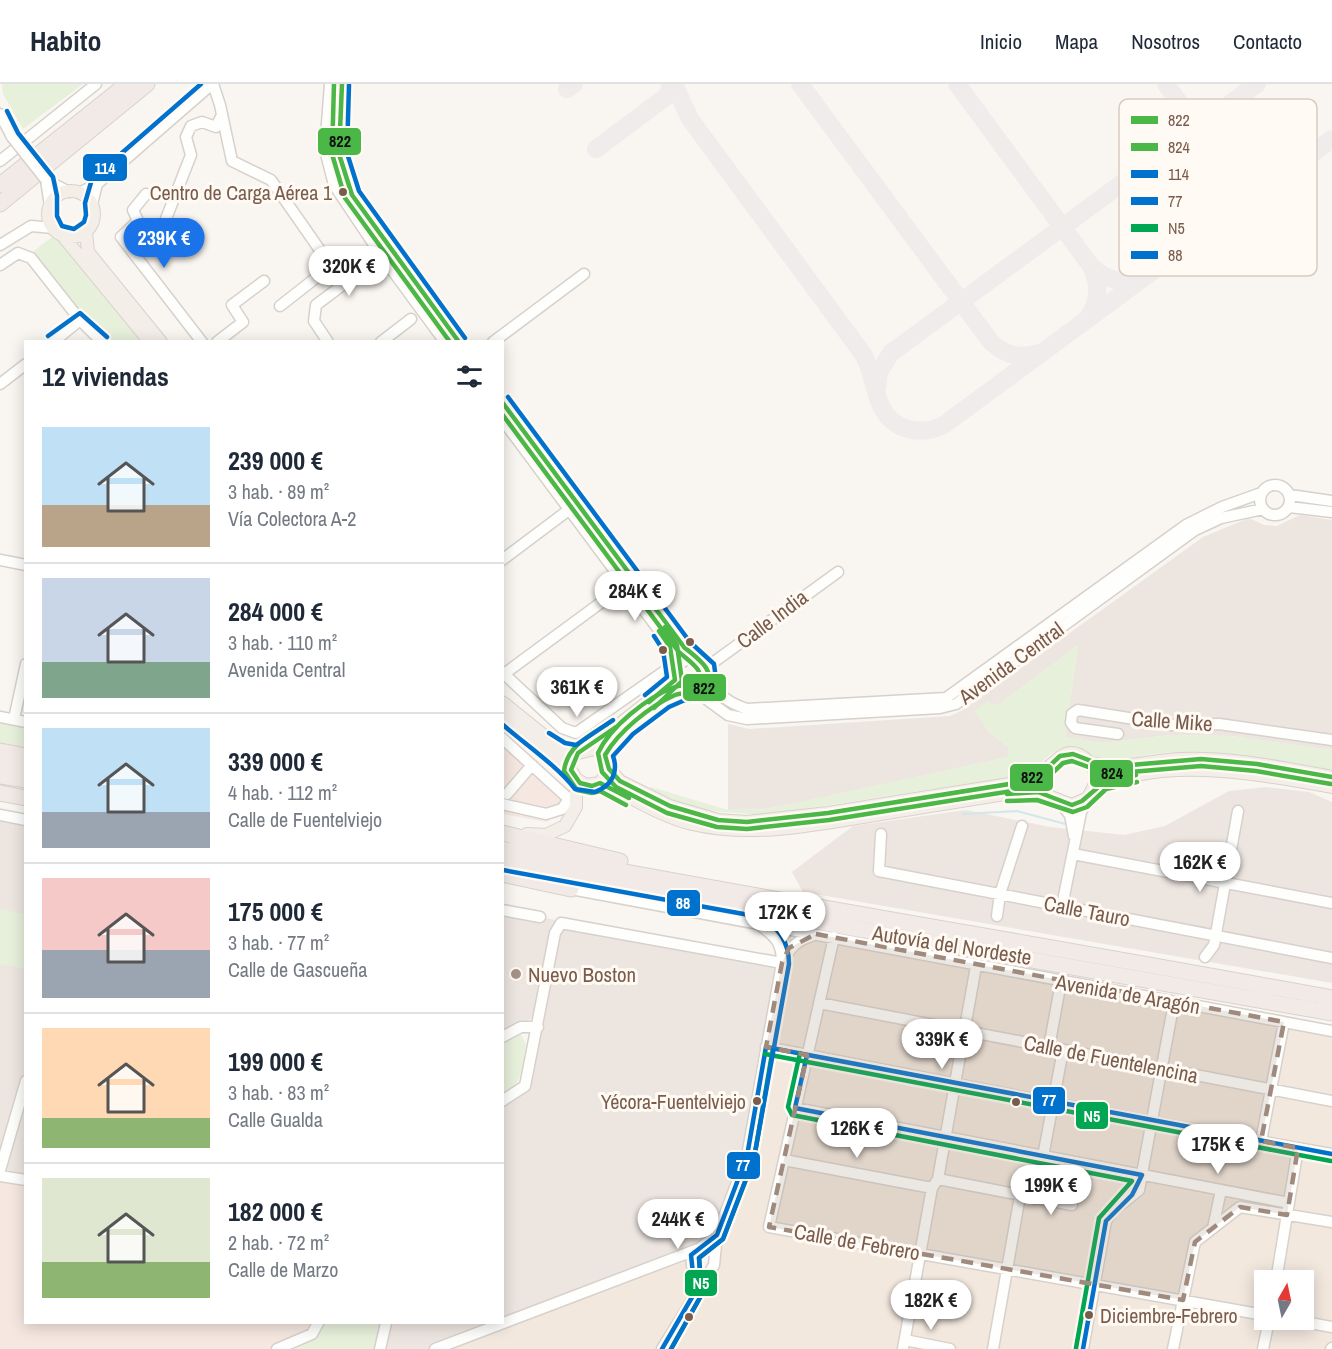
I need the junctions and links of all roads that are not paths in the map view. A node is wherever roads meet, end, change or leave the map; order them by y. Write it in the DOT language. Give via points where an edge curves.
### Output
graph roads {
  1 [pos="96,84"];
  2 [pos="127,84"];
  3 [pos="147,84"];
  4 [pos="212,84"];
  5 [pos="330,84"];
  6 [pos="342,84"];
  7 [pos="0,114"];
  8 [pos="222,115"];
  9 [pos="4,130"];
  10 [pos="0,161"];
  11 [pos="39,178"];
  12 [pos="97,184"];
  13 [pos="0,185"];
  14 [pos="74,192"];
  15 [pos="146,194"];
  16 [pos="0,202"];
  17 [pos="92,204"];
  18 [pos="50,206"];
  19 [pos="58,232"];
  20 [pos="86,232"];
  21 [pos="0,245"];
  22 [pos="129,247"];
  23 [pos="386,252"];
  24 [pos="0,266"];
  25 [pos="584,274"];
  26 [pos="264,281"];
  27 [pos="280,306"];
  28 [pos="411,319"];
  29 [pos="80,320"];
  30 [pos="55,340"];
  31 [pos="100,340"];
  32 [pos="148,340"];
  33 [pos="159,340"];
  34 [pos="200,340"];
  35 [pos="220,340"];
  36 [pos="327,340"];
  37 [pos="384,340"];
  38 [pos="444,340"];
  39 [pos="457,340"];
  40 [pos="496,340"];
  41 [pos="24,366"];
  42 [pos="0,384"];
  43 [pos="504,404"];
  44 [pos="504,421"];
  45 [pos="1261,493"];
  46 [pos="1290,495"];
  47 [pos="1332,501"];
  48 [pos="574,506"];
  49 [pos="1289,507"];
  50 [pos="1263,509"];
  51 [pos="1332,512"];
  52 [pos="504,558"];
  53 [pos="0,560"];
  54 [pos="24,565"];
  55 [pos="838,572"];
  56 [pos="630,582"];
  57 [pos="695,659"];
  58 [pos="707,667"];
  59 [pos="504,672"];
  60 [pos="676,672"];
  61 [pos="504,674"];
  62 [pos="710,679"];
  63 [pos="685,692"];
  64 [pos="698,693"];
  65 [pos="23,694"];
  66 [pos="504,704"];
  67 [pos="504,716"];
  68 [pos="0,717"];
  69 [pos="14,719"];
  70 [pos="24,722"];
  71 [pos="504,723"];
  72 [pos="1118,735"];
  73 [pos="504,740"];
  74 [pos="1332,740"];
  75 [pos="540,748"];
  76 [pos="583,750"];
  77 [pos="0,751"];
  78 [pos="604,755"];
  79 [pos="24,756"];
  80 [pos="1090,763"];
  81 [pos="532,765"];
  82 [pos="609,769"];
  83 [pos="1047,769"];
  84 [pos="574,775"];
  85 [pos="0,776"];
  86 [pos="1332,777"];
  87 [pos="24,780"];
  88 [pos="600,783"];
  89 [pos="1332,787"];
  90 [pos="0,791"];
  91 [pos="24,793"];
  92 [pos="1092,793"];
  93 [pos="504,796"];
  94 [pos="24,797"];
  95 [pos="1056,800"];
  96 [pos="0,803"];
  97 [pos="24,807"];
  98 [pos="1238,811"];
  99 [pos="0,815"];
  100 [pos="24,820"];
  101 [pos="1022,826"];
  102 [pos="504,831"];
  103 [pos="504,832"];
  104 [pos="881,834"];
  105 [pos="1075,839"];
  106 [pos="504,849"];
  107 [pos="528,854"];
  108 [pos="1073,854"];
  109 [pos="504,862"];
  110 [pos="504,875"];
  111 [pos="1224,883"];
  112 [pos="571,889"];
  113 [pos="1000,894"];
  114 [pos="1332,903"];
  115 [pos="830,905"];
  116 [pos="1062,906"];
  117 [pos="504,910"];
  118 [pos="997,916"];
  119 [pos="540,917"];
  120 [pos="758,924"];
  121 [pos="816,934"];
  122 [pos="1215,936"];
  123 [pos="834,937"];
  124 [pos="1041,944"];
  125 [pos="1205,957"];
  126 [pos="1332,958"];
  127 [pos="782,963"];
  128 [pos="976,966"];
  129 [pos="1061,982"];
  130 [pos="1332,998"];
  131 [pos="1174,1002"];
  132 [pos="819,1004"];
  133 [pos="1332,1013"];
  134 [pos="1284,1022"];
  135 [pos="538,1027"];
  136 [pos="964,1031"];
  137 [pos="1332,1031"];
  138 [pos="504,1036"];
  139 [pos="766,1047"];
  140 [pos="1049,1047"];
  141 [pos="1064,1050"];
  142 [pos="807,1055"];
  143 [pos="1162,1068"];
  144 [pos="954,1084"];
  145 [pos="24,1087"];
  146 [pos="1271,1090"];
  147 [pos="504,1100"];
  148 [pos="1332,1101"];
  149 [pos="1053,1103"];
  150 [pos="795,1108"];
  151 [pos="1152,1122"];
  152 [pos="945,1137"];
  153 [pos="1261,1141"];
  154 [pos="1298,1148"];
  155 [pos="1332,1154"];
  156 [pos="1043,1156"];
  157 [pos="784,1160"];
  158 [pos="0,1170"];
  159 [pos="1142,1175"];
  160 [pos="0,1176"];
  161 [pos="24,1180"];
  162 [pos="935,1184"];
  163 [pos="1221,1190"];
  164 [pos="1020,1197"];
  165 [pos="1035,1199"];
  166 [pos="1290,1203"];
  167 [pos="1072,1206"];
  168 [pos="1287,1215"];
  169 [pos="1332,1222"];
  170 [pos="1213,1228"];
  171 [pos="717,1235"];
  172 [pos="700,1248"];
  173 [pos="920,1253"];
  174 [pos="714,1256"];
  175 [pos="670,1257"];
  176 [pos="692,1264"];
  177 [pos="1008,1269"];
  178 [pos="1277,1270"];
  179 [pos="708,1271"];
  180 [pos="1094,1285"];
  181 [pos="695,1292"];
  182 [pos="1183,1300"];
  183 [pos="1254,1312"];
  184 [pos="504,1322"];
  185 [pos="317,1324"];
  186 [pos="386,1324"];
  187 [pos="499,1324"];
  188 [pos="1314,1324"];
  189 [pos="1332,1327"];
  190 [pos="1267,1330"];
  191 [pos="904,1345"];
  192 [pos="382,1348"];
  193 [pos="277,1349"];
  194 [pos="435,1349"];
  195 [pos="662,1349"];
  196 [pos="950,1349"];
  197 [pos="993,1349"];
  198 [pos="1083,1349"];
  199 [pos="1173,1349"];
  200 [pos="1263,1349"];
  1 -- 10 [label="street"];
  2 -- 13 [label="highway"];
  3 -- 11 [label="highway" via="87,132"];
  4 -- 8 [label="street"];
  4 -- 12 [label="street"];
  5 -- 23 [label="street" via="325,136 329,169 338,192"];
  6 -- 23 [label="street" via="336,137 342,176"];
  7 -- 9 [label="street"];
  8 -- 22 [label="street" via="216,127 202,122 191,126 186,137 191,155 162,229"];
  8 -- 27 [label="street" via="232,161 271,180 331,266"];
  9 -- 11 [label="street, bridge"];
  11 -- 14 [label="street"];
  11 -- 16 [label="highway"];
  11 -- 18 [label="street"];
  12 -- 14 [label="street"];
  12 -- 17 [label="street"];
  14 -- 17 [label="main road"];
  14 -- 18 [label="main road" via="61,194"];
  15 -- 22 [label="street" via="133,210 138,221 121,237"];
  17 -- 20 [label="main road" via="94,216"];
  18 -- 19 [label="main road" via="49,218"];
  19 -- 20 [label="main road" via="75,237"];
  19 -- 21 [label="street" via="31,226"];
  19 -- 32 [label="main road"];
  20 -- 33 [label="main road" via="88,252"];
  22 -- 34 [label="street"];
  23 -- 36 [label="street" via="316,305 315,321"];
  23 -- 38 [label="street"];
  23 -- 39 [label="street"];
  24 -- 29 [label="street" via="18,254 31,258"];
  25 -- 40 [label="street"];
  26 -- 35 [label="street" via="231,305 243,322"];
  28 -- 37 [label="street"];
  29 -- 30 [label="street"];
  29 -- 31 [label="street"];
  41 -- 42 [label="street"];
  43 -- 48 [label="street"];
  44 -- 48 [label="street"];
  45 -- 46 [label="street" via="1275,484"];
  45 -- 50 [label="street"];
  45 -- 62 [label="street, Avenida Central" via="1186,525 946,698 747,709 720,695"];
  46 -- 47 [label="street"];
  46 -- 49 [label="street"];
  48 -- 52 [label="street"];
  48 -- 56 [label="street"];
  49 -- 50 [label="street" via="1276,515"];
  49 -- 51 [label="street"];
  50 -- 64 [label="street, Avenida Central" via="1221,518 1195,530 956,704 747,719 728,715"];
  53 -- 54 [label="street"];
  55 -- 58 [label="street, Calle India"];
  56 -- 57 [label="street"];
  56 -- 59 [label="street"];
  56 -- 60 [label="street" via="667,641"];
  57 -- 58 [label="street"];
  57 -- 60 [label="street"];
  58 -- 62 [label="street"];
  60 -- 61 [label="street" via="656,678 576,733 562,728"];
  60 -- 63 [label="street"];
  60 -- 76 [label="street"];
  62 -- 64 [label="street"];
  63 -- 64 [label="street"];
  63 -- 78 [label="street" via="662,703 610,744"];
  65 -- 69 [label="street"];
  66 -- 76 [label="main road" via="562,750"];
  67 -- 75 [label="main road"];
  68 -- 69 [label="street"];
  69 -- 70 [label="street"];
  71 -- 75 [label="street" via="527,743"];
  72 -- 74 [label="street, Calle Mike" via="1075,728 1072,714 1078,711 1172,725 1218,724"];
  73 -- 81 [label="street"];
  75 -- 84 [label="main road"];
  76 -- 78 [label="main road"];
  76 -- 84 [label="main road" via="571,764"];
  77 -- 79 [label="highway"];
  78 -- 82 [label="main road"];
  80 -- 83 [label="main road" via="1080,755 1067,754 1055,759"];
  80 -- 86 [label="main road" via="1112,767 1182,759 1218,760"];
  80 -- 92 [label="main road" via="1096,777"];
  81 -- 93 [label="street"];
  81 -- 93 [label="street" via="569,799 562,809 546,814"];
  82 -- 83 [label="main road" via="620,781 670,806 718,820 747,822 1022,782"];
  82 -- 88 [label="main road"];
  83 -- 95 [label="main road" via="1045,781"];
  84 -- 88 [label="main road" via="586,785"];
  84 -- 102 [label="main road" via="576,807 565,826 546,835"];
  85 -- 87 [label="highway"];
  88 -- 95 [label="main road" via="690,823 747,831 829,823 1024,791"];
  89 -- 92 [label="main road" via="1185,770 1118,777"];
  90 -- 91 [label="highway"];
  90 -- 94 [label="highway"];
  92 -- 95 [label="main road" via="1072,805"];
  92 -- 105 [label="street" via="1081,812"];
  95 -- 105 [label="street" via="1070,815"];
  96 -- 97 [label="highway"];
  98 -- 111 [label="street"];
  99 -- 100 [label="street"];
  101 -- 113 [label="street"];
  103 -- 115 [label="highway" via="648,868"];
  104 -- 113 [label="street, Calle Tauro" via="879,871"];
  105 -- 108 [label="street"];
  106 -- 107 [label="highway, Autovía del Nordeste"];
  107 -- 115 [label="highway" via="563,855"];
  107 -- 124 [label="highway, Autovía del Nordeste" via="819,909"];
  108 -- 111 [label="street"];
  108 -- 116 [label="street"];
  109 -- 133 [label="highway, Autovía del Nordeste"];
  110 -- 112 [label="highway"];
  111 -- 114 [label="street"];
  111 -- 122 [label="street"];
  112 -- 120 [label="street, Avenida de Aragón"];
  113 -- 116 [label="street, Calle Tauro"];
  113 -- 118 [label="street"];
  115 -- 124 [label="highway"];
  116 -- 122 [label="street, Calle Tauro"];
  117 -- 119 [label="street"];
  120 -- 121 [label="street, Avenida de Aragón"];
  120 -- 127 [label="street" via="776,937 782,949"];
  121 -- 123 [label="street, Avenida de Aragón"];
  121 -- 127 [label="street" via="789,948"];
  122 -- 125 [label="street"];
  122 -- 126 [label="street, Calle Tauro"];
  123 -- 128 [label="street, Avenida de Aragón"];
  123 -- 132 [label="street"];
  124 -- 130 [label="highway, Autovía del Nordeste"];
  127 -- 135 [label="street" via="564,922 555,933"];
  127 -- 139 [label="street"];
  128 -- 129 [label="street, Avenida de Aragón"];
  128 -- 136 [label="street"];
  129 -- 131 [label="street, Avenida de Aragón"];
  129 -- 140 [label="street"];
  131 -- 134 [label="street, Avenida de Aragón"];
  131 -- 143 [label="street"];
  132 -- 136 [label="street, Calle de Fuentelencina"];
  132 -- 142 [label="street"];
  134 -- 137 [label="street, Avenida de Aragón"];
  134 -- 146 [label="street"];
  135 -- 138 [label="street" via="521,1027"];
  135 -- 147 [label="street" via="525,1086"];
  136 -- 140 [label="street, Calle de Fuentelencina"];
  136 -- 144 [label="street"];
  139 -- 142 [label="street"];
  139 -- 171 [label="street" via="747,1156"];
  140 -- 141 [label="street, Calle de Fuentelencina"];
  141 -- 143 [label="street, Calle de Fuentelencina"];
  141 -- 149 [label="street"];
  142 -- 144 [label="street"];
  142 -- 150 [label="street"];
  143 -- 146 [label="street, Calle de Fuentelencina"];
  143 -- 151 [label="street"];
  144 -- 149 [label="street"];
  144 -- 152 [label="street"];
  145 -- 158 [label="street"];
  146 -- 148 [label="street, Calle de Fuentelencina"];
  146 -- 153 [label="street"];
  149 -- 151 [label="street"];
  149 -- 156 [label="street"];
  150 -- 152 [label="street"];
  150 -- 157 [label="street"];
  151 -- 153 [label="street"];
  151 -- 159 [label="street"];
  152 -- 156 [label="street"];
  152 -- 162 [label="street"];
  153 -- 154 [label="street"];
  154 -- 155 [label="street"];
  154 -- 166 [label="street"];
  156 -- 159 [label="street"];
  156 -- 165 [label="street"];
  157 -- 162 [label="street"];
  157 -- 173 [label="street, Calle de Febrero" via="769,1227"];
  159 -- 163 [label="street"];
  159 -- 180 [label="street" via="1138,1190 1106,1221"];
  160 -- 161 [label="street"];
  162 -- 164 [label="street"];
  162 -- 173 [label="street"];
  163 -- 166 [label="street"];
  163 -- 170 [label="street"];
  164 -- 165 [label="street"];
  164 -- 177 [label="street"];
  165 -- 167 [label="street"];
  166 -- 168 [label="street"];
  168 -- 169 [label="street"];
  168 -- 170 [label="street" via="1240,1207"];
  168 -- 178 [label="street"];
  170 -- 182 [label="street" via="1195,1242"];
  171 -- 172 [label="street"];
  171 -- 174 [label="street"];
  172 -- 174 [label="street"];
  172 -- 175 [label="street"];
  172 -- 176 [label="street"];
  173 -- 177 [label="street, Calle de Febrero"];
  173 -- 191 [label="street"];
  174 -- 179 [label="street" via="714,1265"];
  175 -- 176 [label="street"];
  175 -- 184 [label="street"];
  176 -- 179 [label="street"];
  176 -- 181 [label="street"];
  177 -- 180 [label="street, Calle de Febrero"];
  177 -- 197 [label="street"];
  179 -- 181 [label="street"];
  180 -- 182 [label="street, Calle de Febrero"];
  180 -- 198 [label="street"];
  181 -- 195 [label="street"];
  182 -- 183 [label="street, Calle de Febrero"];
  182 -- 199 [label="street"];
  185 -- 193 [label="street" via="312,1334"];
  186 -- 192 [label="street"];
  187 -- 194 [label="street"];
  188 -- 189 [label="street"];
  190 -- 200 [label="street"];
  191 -- 196 [label="street"];
}
